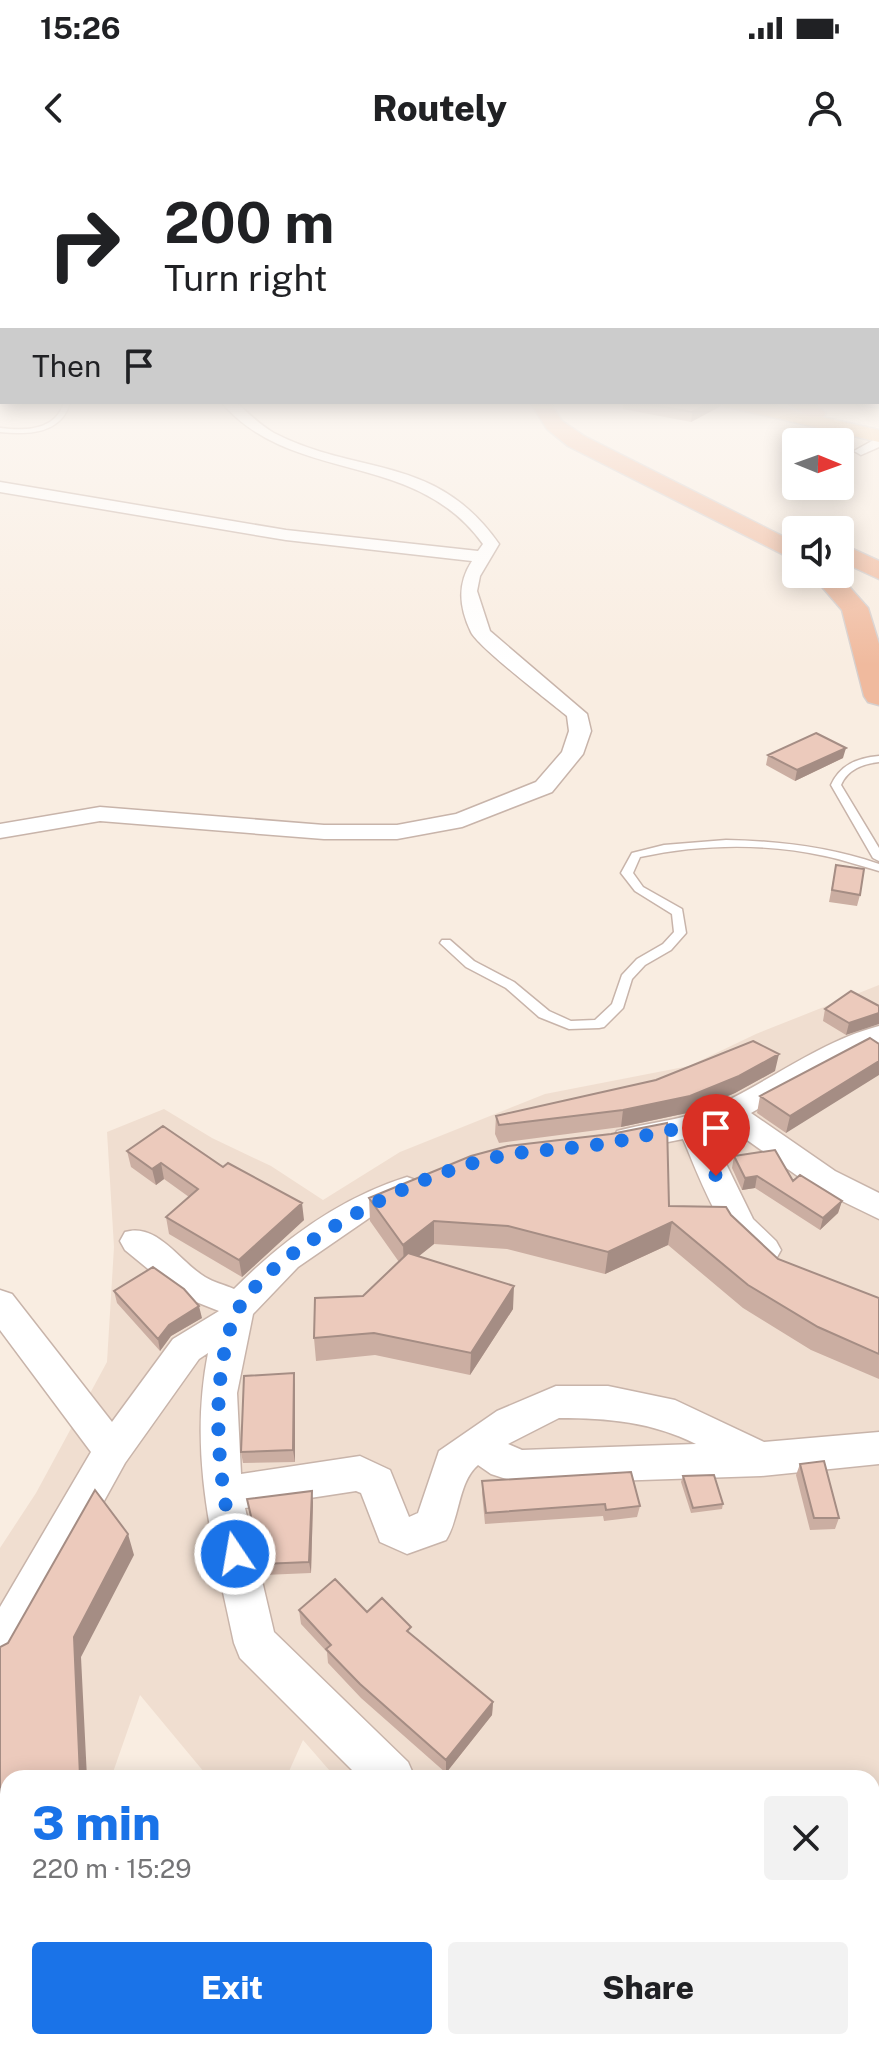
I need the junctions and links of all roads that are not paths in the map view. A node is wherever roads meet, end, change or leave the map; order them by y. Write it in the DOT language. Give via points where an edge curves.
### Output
graph roads {
  1 [pos="7,488"];
  2 [pos="427,488"];
  3 [pos="669,488"];
  4 [pos="706,488"];
  5 [pos="782,524"];
  6 [pos="782,546"];
  7 [pos="482,557"];
  8 [pos="854,558"];
  9 [pos="879,571"];
  10 [pos="837,588"];
  11 [pos="879,696"];
  12 [pos="879,759"];
  13 [pos="0,831"];
  14 [pos="879,858"];
  15 [pos="879,868"];
  16 [pos="446,943"];
  17 [pos="879,1035"];
  18 [pos="729,1112"];
  19 [pos="692,1126"];
  20 [pos="593,1145"];
  21 [pos="432,1179"];
  22 [pos="879,1207"];
  23 [pos="137,1241"];
  24 [pos="785,1270"];
  25 [pos="0,1304"];
  26 [pos="236,1313"];
  27 [pos="476,1444"];
  28 [pos="879,1448"];
  29 [pos="112,1451"];
  30 [pos="761,1459"];
  31 [pos="222,1494"];
  32 [pos="0,1647"];
  33 [pos="384,1770"];
  1 -- 7 [label="street" via="286,535"];
  2 -- 7 [label="street" via="456,502 483,528 491,544"];
  3 -- 6 [label="highway"];
  4 -- 5 [label="highway"];
  7 -- 13 [label="street" via="468,591 481,633 577,714 580,731 572,754 544,787 462,820 397,832 324,832 100,814"];
  8 -- 9 [label="highway"];
  10 -- 11 [label="highway" via="855,608"];
  12 -- 14 [label="lane" via="852,766 839,775 836,785"];
  15 -- 16 [label="lane" via="855,858 752,845 667,846 636,855 627,873 639,889 678,912 680,933 633,970 618,1005 599,1024 569,1025 544,1014"];
  17 -- 18 [label="street"];
  18 -- 19 [label="street"];
  18 -- 22 [label="street" via="824,1179"];
  19 -- 20 [label="street"];
  19 -- 24 [label="street" via="740,1227"];
  21 -- 26 [label="street" via="364,1206 286,1258"];
  23 -- 26 [label="street" via="193,1287"];
  25 -- 29 [label="street"];
  26 -- 29 [label="street" via="186,1349"];
  26 -- 31 [label="street" via="219,1393"];
  27 -- 30 [label="street" via="522,1467"];
  27 -- 30 [label="street" via="556,1402 608,1402 675,1416"];
  27 -- 31 [label="street" via="453,1463 432,1527 407,1536 394,1529 376,1482 360,1473"];
  28 -- 30 [label="street"];
  29 -- 32 [label="street"];
  31 -- 33 [label="street" via="255,1643"];
}
